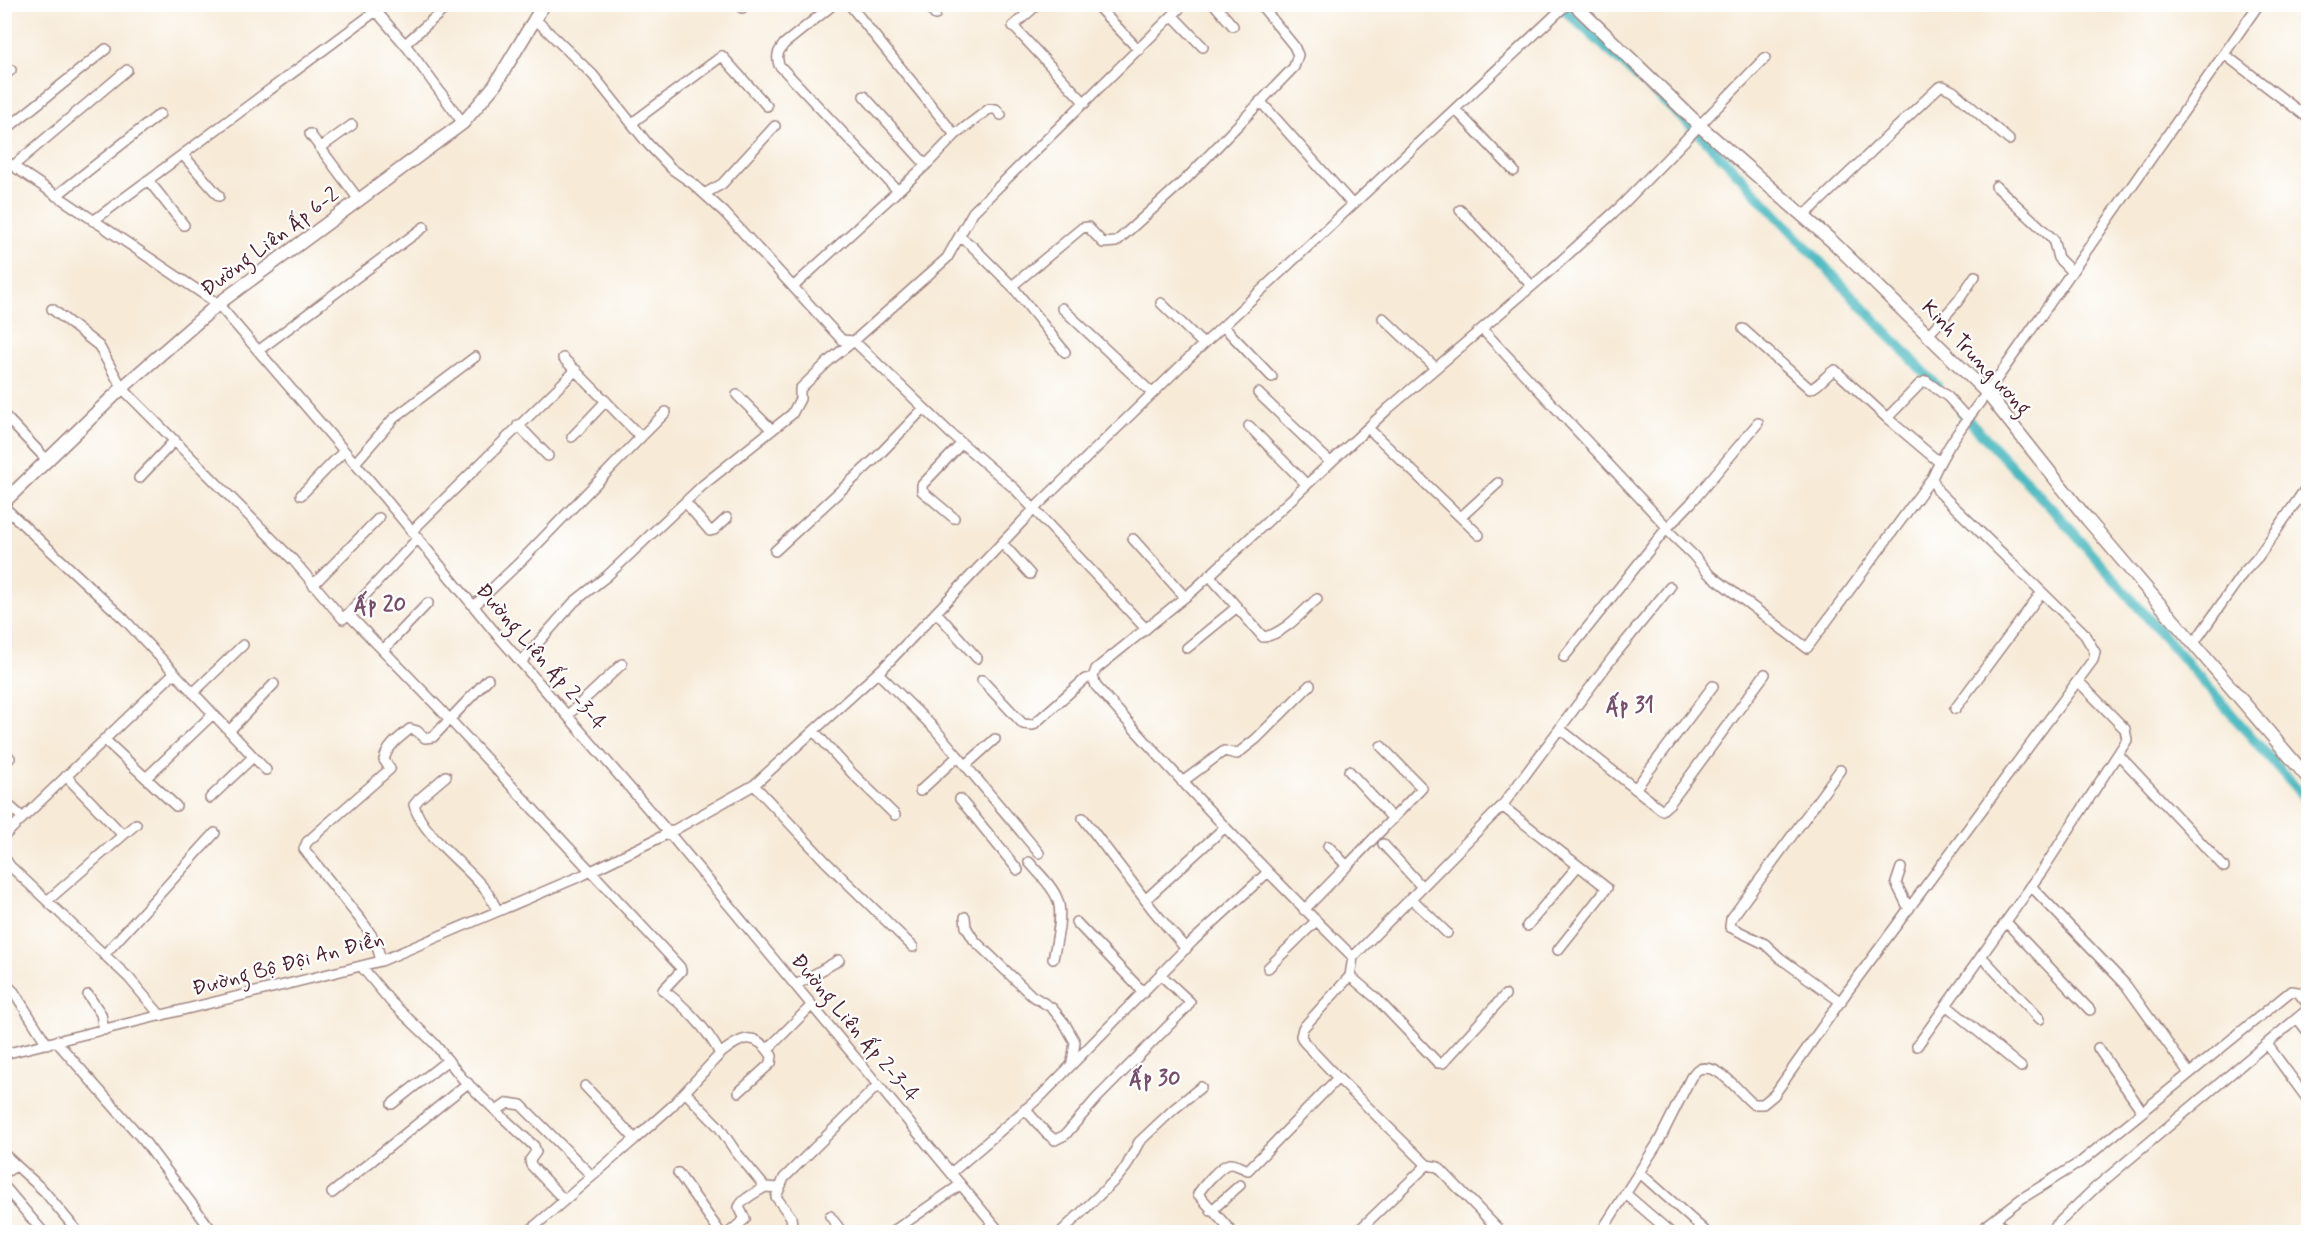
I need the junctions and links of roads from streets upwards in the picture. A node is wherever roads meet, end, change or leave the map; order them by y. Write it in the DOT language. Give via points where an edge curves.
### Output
graph roads {
  1 [pos="450,4"];
  2 [pos="544,4"];
  3 [pos="736,4"];
  4 [pos="748,4"];
  5 [pos="834,4"];
  6 [pos="849,4"];
  7 [pos="926,4"];
  8 [pos="1038,4"];
  9 [pos="1095,4"];
  10 [pos="1184,4"];
  11 [pos="1214,4"];
  12 [pos="1260,4"];
  13 [pos="2259,4"];
  14 [pos="1566,6"];
  15 [pos="373,8"];
  16 [pos="935,15"];
  17 [pos="1173,16"];
  18 [pos="534,18"];
  19 [pos="1233,26"];
  20 [pos="405,44"];
  21 [pos="1203,47"];
  22 [pos="106,49"];
  23 [pos="1138,50"];
  24 [pos="2224,54"];
  25 [pos="1765,58"];
  26 [pos="127,70"];
  27 [pos="864,96"];
  28 [pos="1260,101"];
  29 [pos="1084,103"];
  30 [pos="766,106"];
  31 [pos="1455,109"];
  32 [pos="160,114"];
  33 [pos="1001,115"];
  34 [pos="2308,118"];
  35 [pos="463,123"];
  36 [pos="632,123"];
  37 [pos="352,125"];
  38 [pos="775,126"];
  39 [pos="1698,128"];
  40 [pos="4,131"];
  41 [pos="310,134"];
  42 [pos="955,135"];
  43 [pos="2009,140"];
  44 [pos="321,148"];
  45 [pos="183,155"];
  46 [pos="9,163"];
  47 [pos="926,165"];
  48 [pos="1514,171"];
  49 [pos="148,180"];
  50 [pos="1996,186"];
  51 [pos="898,191"];
  52 [pos="704,194"];
  53 [pos="56,196"];
  54 [pos="219,196"];
  55 [pos="360,200"];
  56 [pos="1352,204"];
  57 [pos="1460,210"];
  58 [pos="1804,216"];
  59 [pos="93,221"];
  60 [pos="184,225"];
  61 [pos="424,227"];
  62 [pos="960,237"];
  63 [pos="2071,271"];
  64 [pos="1975,276"];
  65 [pos="1011,286"];
  66 [pos="1532,286"];
  67 [pos="793,287"];
  68 [pos="1161,303"];
  69 [pos="218,304"];
  70 [pos="1062,308"];
  71 [pos="52,309"];
  72 [pos="1383,318"];
  73 [pos="1223,326"];
  74 [pos="1482,328"];
  75 [pos="1743,329"];
  76 [pos="1929,334"];
  77 [pos="854,341"];
  78 [pos="1203,344"];
  79 [pos="258,351"];
  80 [pos="1065,352"];
  81 [pos="475,357"];
  82 [pos="563,358"];
  83 [pos="1436,368"];
  84 [pos="576,370"];
  85 [pos="1272,376"];
  86 [pos="122,388"];
  87 [pos="1152,393"];
  88 [pos="1258,393"];
  89 [pos="737,395"];
  90 [pos="1983,398"];
  91 [pos="606,401"];
  92 [pos="924,408"];
  93 [pos="666,411"];
  94 [pos="4,415"];
  95 [pos="1887,418"];
  96 [pos="1967,418"];
  97 [pos="1758,423"];
  98 [pos="518,425"];
  99 [pos="1249,426"];
  100 [pos="1368,428"];
  101 [pos="772,430"];
  102 [pos="572,437"];
  103 [pos="641,437"];
  104 [pos="175,440"];
  105 [pos="962,443"];
  106 [pos="344,451"];
  107 [pos="548,456"];
  108 [pos="48,461"];
  109 [pos="1330,462"];
  110 [pos="1940,462"];
  111 [pos="355,463"];
  112 [pos="139,478"];
  113 [pos="1932,478"];
  114 [pos="1498,483"];
  115 [pos="1306,484"];
  116 [pos="2308,485"];
  117 [pos="301,495"];
  118 [pos="4,502"];
  119 [pos="685,502"];
  120 [pos="4,507"];
  121 [pos="1034,509"];
  122 [pos="379,518"];
  123 [pos="727,518"];
  124 [pos="954,518"];
  125 [pos="1461,518"];
  126 [pos="1667,528"];
  127 [pos="415,534"];
  128 [pos="1479,536"];
  129 [pos="1134,539"];
  130 [pos="1002,543"];
  131 [pos="775,551"];
  132 [pos="1030,574"];
  133 [pos="1209,575"];
  134 [pos="313,585"];
  135 [pos="1670,587"];
  136 [pos="2042,593"];
  137 [pos="1185,597"];
  138 [pos="1317,599"];
  139 [pos="428,603"];
  140 [pos="474,606"];
  141 [pos="1237,607"];
  142 [pos="936,612"];
  143 [pos="348,614"];
  144 [pos="1146,629"];
  145 [pos="2194,644"];
  146 [pos="243,645"];
  147 [pos="1187,648"];
  148 [pos="383,650"];
  149 [pos="1564,657"];
  150 [pos="977,658"];
  151 [pos="521,662"];
  152 [pos="622,664"];
  153 [pos="174,673"];
  154 [pos="878,673"];
  155 [pos="1765,674"];
  156 [pos="1093,677"];
  157 [pos="488,679"];
  158 [pos="982,680"];
  159 [pos="2079,682"];
  160 [pos="274,684"];
  161 [pos="1310,685"];
  162 [pos="1713,686"];
  163 [pos="194,693"];
  164 [pos="1955,709"];
  165 [pos="213,714"];
  166 [pos="568,715"];
  167 [pos="448,720"];
  168 [pos="1560,729"];
  169 [pos="229,731"];
  170 [pos="814,731"];
  171 [pos="104,739"];
  172 [pos="995,739"];
  173 [pos="1381,746"];
  174 [pos="2119,755"];
  175 [pos="958,756"];
  176 [pos="254,757"];
  177 [pos="966,765"];
  178 [pos="266,770"];
  179 [pos="1840,770"];
  180 [pos="1349,771"];
  181 [pos="66,776"];
  182 [pos="446,776"];
  183 [pos="146,778"];
  184 [pos="2308,778"];
  185 [pos="1182,782"];
  186 [pos="754,785"];
  187 [pos="1635,789"];
  188 [pos="920,791"];
  189 [pos="210,798"];
  190 [pos="960,799"];
  191 [pos="4,801"];
  192 [pos="176,806"];
  193 [pos="1502,806"];
  194 [pos="895,816"];
  195 [pos="23,818"];
  196 [pos="1083,818"];
  197 [pos="1393,819"];
  198 [pos="136,824"];
  199 [pos="1224,828"];
  200 [pos="215,833"];
  201 [pos="669,833"];
  202 [pos="123,835"];
  203 [pos="4,836"];
  204 [pos="1383,844"];
  205 [pos="1328,846"];
  206 [pos="1039,853"];
  207 [pos="1029,862"];
  208 [pos="6,864"];
  209 [pos="1347,866"];
  210 [pos="1577,867"];
  211 [pos="2224,867"];
  212 [pos="1901,868"];
  213 [pos="1018,870"];
  214 [pos="590,871"];
  215 [pos="1267,873"];
  216 [pos="2031,886"];
  217 [pos="1422,887"];
  218 [pos="1411,898"];
  219 [pos="1146,900"];
  220 [pos="47,901"];
  221 [pos="1909,909"];
  222 [pos="1304,910"];
  223 [pos="498,911"];
  224 [pos="965,917"];
  225 [pos="1316,921"];
  226 [pos="1076,922"];
  227 [pos="2006,922"];
  228 [pos="1527,926"];
  229 [pos="1447,933"];
  230 [pos="913,947"];
  231 [pos="1186,949"];
  232 [pos="1558,950"];
  233 [pos="104,955"];
  234 [pos="1981,956"];
  235 [pos="1353,957"];
  236 [pos="1053,959"];
  237 [pos="839,960"];
  238 [pos="381,961"];
  239 [pos="361,966"];
  240 [pos="1268,968"];
  241 [pos="1161,975"];
  242 [pos="1350,976"];
  243 [pos="796,985"];
  244 [pos="4,990"];
  245 [pos="1144,993"];
  246 [pos="88,995"];
  247 [pos="1505,995"];
  248 [pos="1840,1002"];
  249 [pos="812,1005"];
  250 [pos="1946,1005"];
  251 [pos="2308,1007"];
  252 [pos="2090,1010"];
  253 [pos="160,1016"];
  254 [pos="2297,1018"];
  255 [pos="2040,1019"];
  256 [pos="104,1030"];
  257 [pos="2308,1032"];
  258 [pos="52,1042"];
  259 [pos="2267,1044"];
  260 [pos="1917,1046"];
  261 [pos="2098,1048"];
  262 [pos="768,1049"];
  263 [pos="4,1054"];
  264 [pos="720,1054"];
  265 [pos="448,1060"];
  266 [pos="1071,1065"];
  267 [pos="2021,1067"];
  268 [pos="2189,1073"];
  269 [pos="1338,1078"];
  270 [pos="468,1083"];
  271 [pos="878,1085"];
  272 [pos="585,1086"];
  273 [pos="1201,1087"];
  274 [pos="685,1092"];
  275 [pos="739,1092"];
  276 [pos="2308,1100"];
  277 [pos="392,1104"];
  278 [pos="1025,1109"];
  279 [pos="496,1111"];
  280 [pos="2142,1111"];
  281 [pos="635,1139"];
  282 [pos="4,1154"];
  283 [pos="1427,1165"];
  284 [pos="16,1166"];
  285 [pos="4,1173"];
  286 [pos="678,1173"];
  287 [pos="951,1173"];
  288 [pos="1640,1173"];
  289 [pos="592,1176"];
  290 [pos="960,1185"];
  291 [pos="1240,1185"];
  292 [pos="4,1186"];
  293 [pos="765,1187"];
  294 [pos="780,1188"];
  295 [pos="332,1193"];
  296 [pos="1627,1195"];
  297 [pos="564,1200"];
  298 [pos="1211,1211"];
  299 [pos="830,1216"];
  300 [pos="1995,1219"];
  301 [pos="992,1224"];
  302 [pos="1704,1230"];
  303 [pos="43,1233"];
  304 [pos="78,1233"];
  305 [pos="213,1233"];
  306 [pos="528,1233"];
  307 [pos="720,1233"];
  308 [pos="729,1233"];
  309 [pos="793,1233"];
  310 [pos="842,1233"];
  311 [pos="892,1233"];
  312 [pos="984,1233"];
  313 [pos="1000,1233"];
  314 [pos="1061,1233"];
  315 [pos="1232,1233"];
  316 [pos="1357,1233"];
  317 [pos="1501,1233"];
  318 [pos="1601,1233"];
  319 [pos="1670,1233"];
  320 [pos="1978,1233"];
  321 [pos="2007,1233"];
  322 [pos="2049,1233"];
  1 -- 20 [label="street"];
  2 -- 18 [label="street, Đường Liên Ấp 6-2"];
  3 -- 4 [label="street" via="742,8"];
  5 -- 51 [label="street" via="784,44 776,58"];
  6 -- 42 [label="street"];
  7 -- 16 [label="street"];
  8 -- 29 [label="street" via="1013,27"];
  9 -- 23 [label="street"];
  10 -- 17 [label="street"];
  11 -- 19 [label="street"];
  12 -- 28 [label="street" via="1298,55 1294,67"];
  13 -- 24 [label="street"];
  14 -- 31 [label="street, Đường Bộ Đội An Điền"];
  14 -- 39 [label="street, Kinh Trung ương"];
  15 -- 20 [label="street"];
  15 -- 45 [label="street"];
  17 -- 21 [label="street"];
  17 -- 23 [label="street"];
  18 -- 35 [label="street, Đường Liên Ấp 6-2" via="495,86"];
  18 -- 36 [label="street" via="593,75"];
  20 -- 35 [label="street"];
  22 -- 40 [label="street"];
  23 -- 29 [label="street"];
  24 -- 34 [label="street"];
  24 -- 63 [label="street"];
  25 -- 39 [label="street"];
  26 -- 46 [label="street"];
  27 -- 47 [label="street"];
  28 -- 56 [label="street"];
  28 -- 65 [label="street" via="1187,178 1116,242 1103,243 1088,227 1082,228"];
  29 -- 62 [label="street" via="973,212"];
  30 -- 36 [label="street" via="722,56"];
  31 -- 48 [label="street"];
  31 -- 56 [label="street, Đường Bộ Đội An Điền"];
  32 -- 53 [label="street"];
  33 -- 42 [label="street" via="996,109 989,109"];
  35 -- 55 [label="street, Đường Liên Ấp 6-2"];
  36 -- 52 [label="street" via="672,169"];
  37 -- 44 [label="street"];
  38 -- 52 [label="street" via="722,184"];
  39 -- 58 [label="street, Kinh Trung ương"];
  39 -- 66 [label="street" via="1622,205"];
  41 -- 44 [label="street"];
  42 -- 47 [label="street"];
  43 -- 58 [label="street" via="1953,91 1939,87"];
  44 -- 55 [label="street"];
  45 -- 49 [label="street"];
  45 -- 54 [label="street"];
  46 -- 53 [label="street, Đường Liên Ấp 2-3-4"];
  47 -- 51 [label="street"];
  49 -- 59 [label="street"];
  49 -- 60 [label="street"];
  50 -- 63 [label="street" via="2053,239 2058,258"];
  51 -- 67 [label="street"];
  52 -- 67 [label="street"];
  53 -- 59 [label="street, Đường Liên Ấp 2-3-4"];
  55 -- 69 [label="street, Đường Liên Ấp 6-2"];
  56 -- 73 [label="street, Đường Bộ Đội An Điền"];
  57 -- 66 [label="street"];
  58 -- 76 [label="street, Kinh Trung ương"];
  59 -- 69 [label="street, Đường Liên Ấp 2-3-4"];
  61 -- 79 [label="street"];
  62 -- 65 [label="street"];
  62 -- 77 [label="street" via="947,258"];
  63 -- 90 [label="street"];
  64 -- 76 [label="street"];
  65 -- 80 [label="street"];
  66 -- 74 [label="street"];
  67 -- 77 [label="street" via="842,340"];
  68 -- 78 [label="street"];
  69 -- 79 [label="street, Đường Liên Ấp 2-3-4"];
  69 -- 86 [label="street, Đường Liên Ấp 6-2"];
  70 -- 87 [label="street"];
  71 -- 86 [label="street" via="99,346"];
  72 -- 83 [label="street"];
  73 -- 78 [label="street, Đường Bộ Đội An Điền"];
  73 -- 85 [label="street"];
  74 -- 83 [label="street"];
  74 -- 126 [label="street"];
  75 -- 95 [label="street" via="1810,389 1835,370"];
  76 -- 90 [label="street, Kinh Trung ương"];
  77 -- 92 [label="street"];
  77 -- 101 [label="street" via="800,389 800,399 792,414"];
  78 -- 87 [label="street, Đường Bộ Đội An Điền"];
  79 -- 106 [label="street, Đường Liên Ấp 2-3-4"];
  81 -- 111 [label="street" via="394,417"];
  82 -- 84 [label="street"];
  83 -- 100 [label="street"];
  84 -- 91 [label="street"];
  84 -- 98 [label="street"];
  86 -- 104 [label="street"];
  86 -- 108 [label="street, Đường Liên Ấp 6-2"];
  87 -- 121 [label="street, Đường Bộ Đội An Điền"];
  88 -- 109 [label="street"];
  89 -- 101 [label="street"];
  90 -- 96 [label="street"];
  90 -- 145 [label="street, Kinh Trung ương"];
  91 -- 102 [label="street"];
  91 -- 103 [label="street"];
  92 -- 105 [label="street"];
  92 -- 131 [label="street"];
  93 -- 103 [label="street"];
  94 -- 108 [label="street"];
  95 -- 96 [label="street" via="1926,381"];
  95 -- 110 [label="street"];
  96 -- 110 [label="street"];
  97 -- 126 [label="street"];
  98 -- 107 [label="street"];
  98 -- 127 [label="street"];
  99 -- 115 [label="street"];
  100 -- 109 [label="street"];
  100 -- 125 [label="street"];
  101 -- 119 [label="street"];
  103 -- 140 [label="street"];
  104 -- 112 [label="street"];
  104 -- 134 [label="street"];
  105 -- 121 [label="street"];
  105 -- 124 [label="street" via="922,485 922,491"];
  106 -- 111 [label="street, Đường Liên Ấp 2-3-4"];
  106 -- 117 [label="street"];
  108 -- 118 [label="street, Đường Liên Ấp 6-2"];
  109 -- 115 [label="street"];
  110 -- 113 [label="street"];
  111 -- 127 [label="street, Đường Liên Ấp 2-3-4"];
  113 -- 126 [label="street" via="1807,648 1708,573"];
  113 -- 136 [label="street" via="1938,491"];
  114 -- 125 [label="street"];
  115 -- 133 [label="street"];
  116 -- 145 [label="street"];
  119 -- 123 [label="street" via="711,531"];
  119 -- 151 [label="street" via="574,602"];
  120 -- 153 [label="street"];
  121 -- 130 [label="street, Đường Bộ Đội An Điền"];
  121 -- 144 [label="street"];
  122 -- 134 [label="street"];
  125 -- 128 [label="street"];
  126 -- 149 [label="street"];
  127 -- 140 [label="street, Đường Liên Ấp 2-3-4"];
  127 -- 143 [label="street"];
  129 -- 137 [label="street"];
  130 -- 132 [label="street"];
  130 -- 142 [label="street, Đường Bộ Đội An Điền"];
  133 -- 137 [label="street"];
  133 -- 141 [label="street"];
  134 -- 143 [label="street" via="343,620"];
  135 -- 168 [label="street"];
  136 -- 159 [label="street" via="2083,633 2095,652"];
  136 -- 164 [label="street"];
  137 -- 144 [label="street"];
  138 -- 141 [label="street" via="1285,626 1263,637"];
  139 -- 148 [label="street"];
  140 -- 151 [label="street, Đường Liên Ấp 2-3-4"];
  141 -- 147 [label="street"];
  142 -- 150 [label="street"];
  142 -- 154 [label="street, Đường Bộ Đội An Điền"];
  143 -- 148 [label="street"];
  144 -- 156 [label="street" via="1096,669"];
  145 -- 184 [label="street, Kinh Trung ương"];
  146 -- 163 [label="street"];
  148 -- 167 [label="street"];
  151 -- 166 [label="street, Đường Liên Ấp 2-3-4"];
  152 -- 166 [label="street"];
  153 -- 163 [label="street"];
  153 -- 171 [label="street"];
  154 -- 170 [label="street, Đường Bộ Đội An Điền"];
  154 -- 175 [label="street"];
  155 -- 187 [label="street" via="1670,803 1662,810"];
  156 -- 158 [label="street" via="1033,725 1023,724"];
  156 -- 185 [label="street" via="1096,686"];
  157 -- 167 [label="street"];
  159 -- 174 [label="street" via="2125,729 2127,741"];
  159 -- 221 [label="street"];
  160 -- 169 [label="street"];
  161 -- 185 [label="street" via="1237,754 1224,751"];
  162 -- 187 [label="street"];
  163 -- 165 [label="street"];
  165 -- 169 [label="street"];
  165 -- 183 [label="street"];
  166 -- 201 [label="street, Đường Liên Ấp 2-3-4"];
  167 -- 214 [label="street"];
  167 -- 238 [label="street" via="433,737 425,738 410,729 397,739 386,751 384,760 390,769 304,849 364,924 376,942"];
  168 -- 187 [label="street"];
  168 -- 193 [label="street"];
  169 -- 176 [label="street"];
  170 -- 186 [label="street, Đường Bộ Đội An Điền"];
  170 -- 194 [label="street"];
  171 -- 181 [label="street"];
  171 -- 183 [label="street"];
  172 -- 177 [label="street"];
  173 -- 197 [label="street" via="1422,788"];
  174 -- 211 [label="street"];
  174 -- 216 [label="street"];
  175 -- 177 [label="street"];
  175 -- 188 [label="street"];
  176 -- 178 [label="street"];
  176 -- 189 [label="street"];
  177 -- 206 [label="street"];
  179 -- 248 [label="street" via="1731,919 1730,927 1765,944"];
  180 -- 197 [label="street"];
  181 -- 195 [label="street"];
  181 -- 202 [label="street"];
  182 -- 223 [label="street" via="418,799 414,805 417,814 486,890"];
  183 -- 192 [label="street"];
  185 -- 199 [label="street"];
  186 -- 201 [label="street, Đường Bộ Đội An Điền"];
  186 -- 230 [label="street"];
  190 -- 213 [label="street"];
  191 -- 195 [label="street"];
  193 -- 210 [label="street"];
  193 -- 217 [label="street"];
  195 -- 203 [label="street"];
  196 -- 219 [label="street"];
  197 -- 209 [label="street"];
  198 -- 202 [label="street"];
  199 -- 215 [label="street"];
  199 -- 219 [label="street"];
  200 -- 233 [label="street"];
  201 -- 214 [label="street, Đường Bộ Đội An Điền"];
  201 -- 243 [label="street, Đường Liên Ấp 2-3-4"];
  202 -- 220 [label="street"];
  204 -- 217 [label="street"];
  205 -- 209 [label="street"];
  207 -- 236 [label="street" via="1059,903"];
  208 -- 220 [label="street"];
  209 -- 222 [label="street"];
  210 -- 228 [label="street"];
  210 -- 232 [label="street" via="1607,888"];
  212 -- 221 [label="street" via="1896,883"];
  214 -- 223 [label="street, Đường Bộ Đội An Điền"];
  214 -- 264 [label="street" via="680,967 681,971 663,990 713,1040"];
  215 -- 222 [label="street"];
  215 -- 231 [label="street"];
  216 -- 227 [label="street"];
  216 -- 268 [label="street" via="2125,984"];
  217 -- 218 [label="street"];
  218 -- 229 [label="street"];
  218 -- 235 [label="street"];
  219 -- 231 [label="street"];
  220 -- 233 [label="street"];
  221 -- 248 [label="street"];
  222 -- 225 [label="street"];
  223 -- 238 [label="street, Đường Bộ Đội An Điền"];
  224 -- 266 [label="street" via="974,940 1065,1024 1075,1042"];
  225 -- 235 [label="street"];
  225 -- 240 [label="street"];
  226 -- 245 [label="street"];
  227 -- 234 [label="street"];
  227 -- 252 [label="street"];
  231 -- 241 [label="street"];
  233 -- 253 [label="street"];
  234 -- 250 [label="street"];
  234 -- 255 [label="street"];
  235 -- 242 [label="street"];
  237 -- 243 [label="street"];
  238 -- 239 [label="street, Đường Bộ Đội An Điền"];
  239 -- 253 [label="street, Đường Bộ Đội An Điền"];
  239 -- 265 [label="street"];
  241 -- 245 [label="street"];
  241 -- 278 [label="street" via="1190,1002 1065,1135 1055,1140"];
  242 -- 247 [label="street" via="1438,1063 1443,1063"];
  242 -- 269 [label="street" via="1303,1028 1301,1036"];
  243 -- 249 [label="street, Đường Liên Ấp 2-3-4"];
  244 -- 258 [label="street" via="9,987 14,992"];
  245 -- 266 [label="street"];
  246 -- 256 [label="street" via="101,1014"];
  248 -- 288 [label="street" via="1774,1095 1762,1104 1753,1104 1733,1084 1708,1068 1697,1070"];
  249 -- 262 [label="street"];
  249 -- 271 [label="street, Đường Liên Ấp 2-3-4"];
  250 -- 260 [label="street"];
  250 -- 267 [label="street"];
  251 -- 254 [label="street"];
  251 -- 268 [label="street" via="2298,992 2291,991"];
  253 -- 256 [label="street, Đường Bộ Đội An Điền"];
  254 -- 257 [label="street"];
  254 -- 259 [label="street"];
  256 -- 258 [label="street, Đường Bộ Đội An Điền"];
  258 -- 263 [label="street, Đường Bộ Đội An Điền"];
  258 -- 305 [label="street" via="144,1141"];
  259 -- 276 [label="street"];
  259 -- 322 [label="street" via="2095,1188"];
  261 -- 280 [label="street"];
  262 -- 264 [label="street" via="748,1038"];
  262 -- 275 [label="street" via="772,1061"];
  264 -- 274 [label="street"];
  265 -- 270 [label="street"];
  265 -- 277 [label="street"];
  266 -- 278 [label="street"];
  268 -- 280 [label="street"];
  269 -- 283 [label="street"];
  269 -- 298 [label="street" via="1248,1170 1227,1164 1203,1187 1198,1194"];
  270 -- 279 [label="street"];
  270 -- 295 [label="street"];
  271 -- 287 [label="street, Đường Liên Ấp 2-3-4"];
  271 -- 294 [label="street" via="784,1178"];
  272 -- 281 [label="street"];
  273 -- 314 [label="street" via="1139,1142 1117,1178"];
  274 -- 281 [label="street"];
  274 -- 293 [label="street" via="719,1127"];
  278 -- 287 [label="street"];
  279 -- 289 [label="street" via="508,1103 520,1105"];
  279 -- 297 [label="street" via="534,1146 536,1152 530,1163"];
  280 -- 300 [label="street" via="2082,1161"];
  281 -- 289 [label="street"];
  282 -- 284 [label="street"];
  283 -- 316 [label="street"];
  283 -- 317 [label="street" via="1438,1167"];
  284 -- 285 [label="street"];
  284 -- 304 [label="street" via="44,1191"];
  286 -- 307 [label="street"];
  287 -- 290 [label="street, Đường Liên Ấp 2-3-4"];
  288 -- 296 [label="street"];
  288 -- 302 [label="street"];
  289 -- 297 [label="street"];
  290 -- 301 [label="street, Đường Liên Ấp 2-3-4"];
  290 -- 311 [label="street"];
  291 -- 298 [label="street"];
  292 -- 303 [label="street"];
  293 -- 294 [label="street"];
  293 -- 308 [label="street" via="742,1201 739,1208 745,1220"];
  294 -- 309 [label="street" via="776,1197 791,1217"];
  296 -- 318 [label="street"];
  296 -- 319 [label="street"];
  297 -- 306 [label="street"];
  298 -- 315 [label="street"];
  299 -- 310 [label="street"];
  300 -- 320 [label="street"];
  300 -- 321 [label="street"];
  301 -- 312 [label="street"];
  301 -- 313 [label="street, Đường Liên Ấp 2-3-4"];
}
